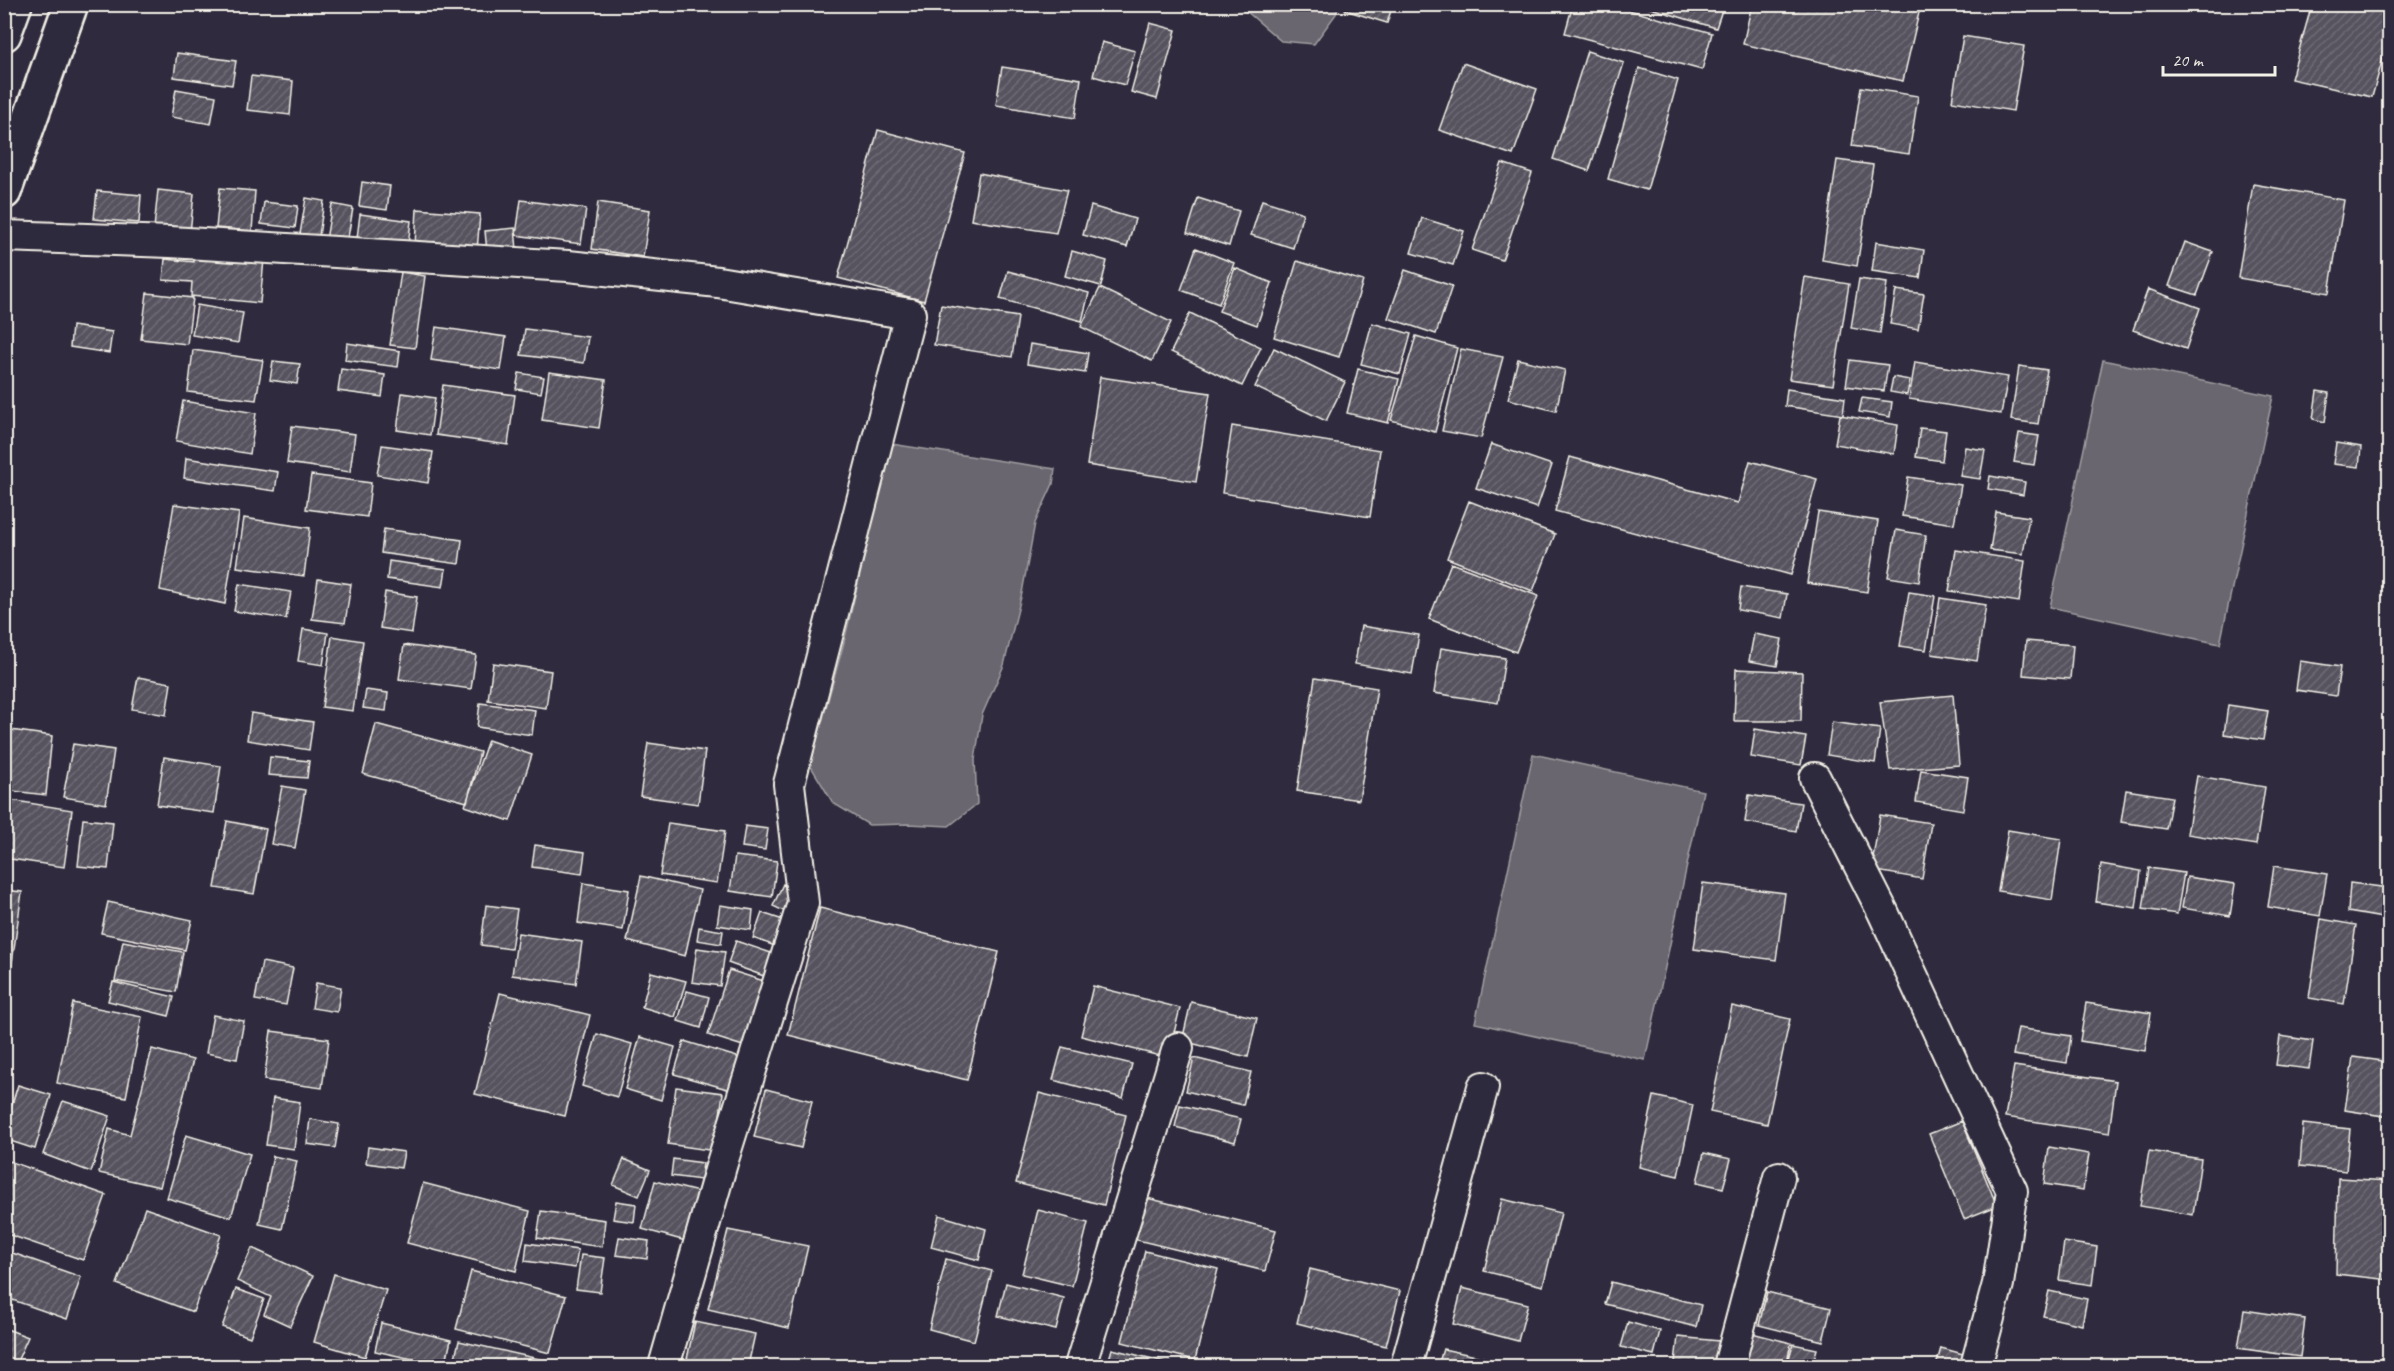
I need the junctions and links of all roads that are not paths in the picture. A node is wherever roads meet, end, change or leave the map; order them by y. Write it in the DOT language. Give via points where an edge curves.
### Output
graph roads {
  1 [pos="15,4"];
  2 [pos="72,4"];
  3 [pos="4,34"];
  4 [pos="4,192"];
  5 [pos="4,236"];
  6 [pos="1815,778"];
  7 [pos="1178,1047"];
  8 [pos="1483,1087"];
  9 [pos="1779,1177"];
  10 [pos="664,1366"];
  11 [pos="1080,1366"];
  12 [pos="1406,1366"];
  13 [pos="1729,1366"];
  14 [pos="1976,1366"];
  1 -- 3 [label="main road"];
  2 -- 4 [label="main road"];
  5 -- 10 [label="street" via="568,266 718,282 910,314 789,784 803,903"];
  6 -- 14 [label="street" via="1883,912 2012,1191 1998,1284"];
  7 -- 11 [label="street"];
  8 -- 12 [label="street"];
  9 -- 13 [label="street"];
}
